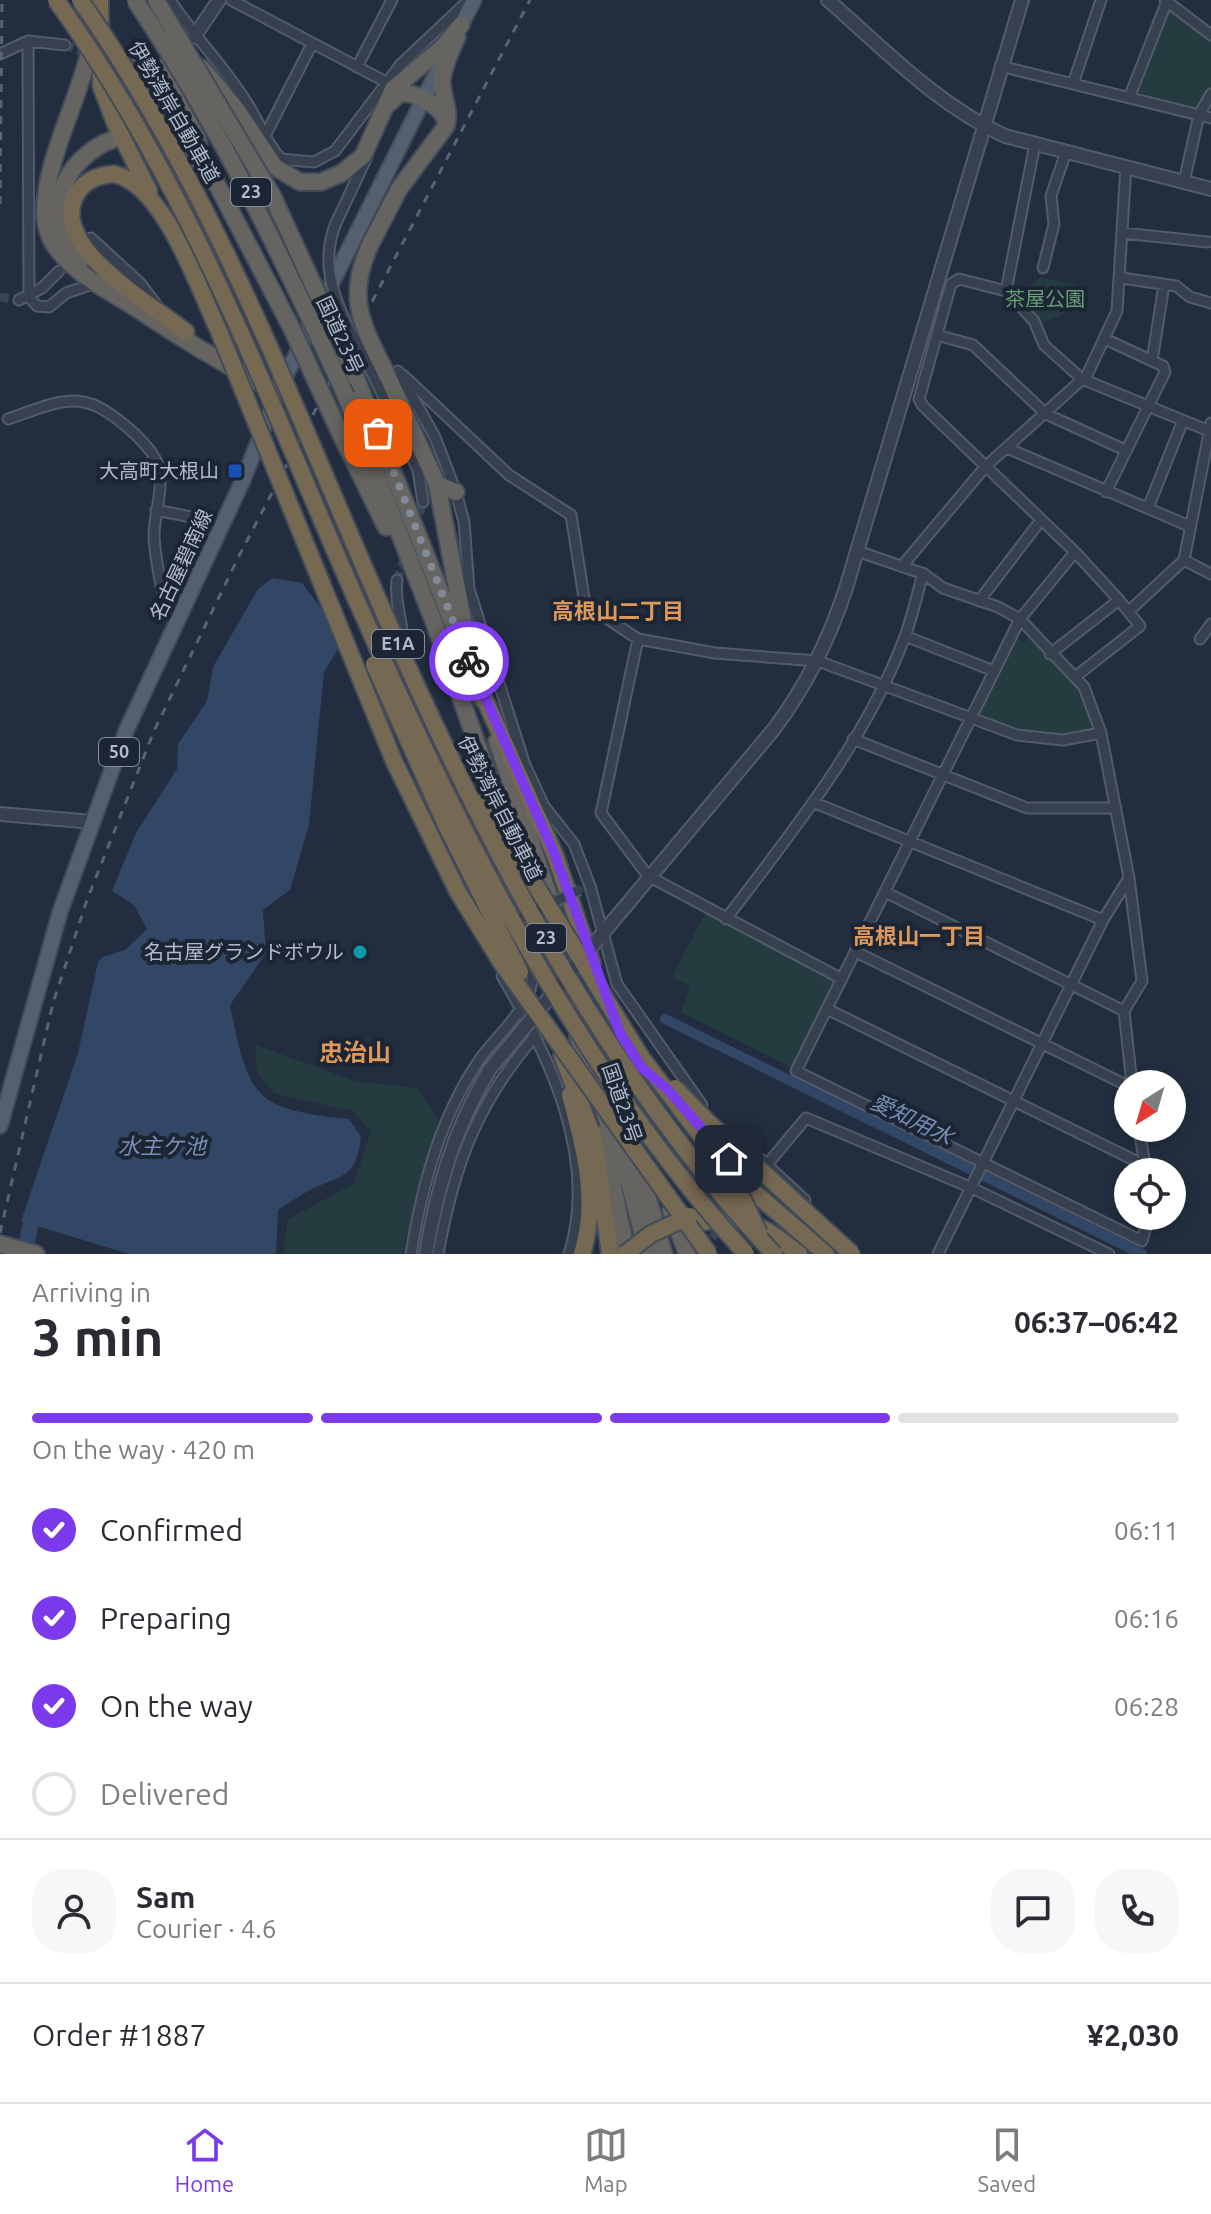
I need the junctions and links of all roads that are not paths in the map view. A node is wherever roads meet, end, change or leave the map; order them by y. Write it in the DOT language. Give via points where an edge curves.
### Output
graph roads {
  1 [pos="56,0"];
  2 [pos="80,0"];
  3 [pos="98,0"];
  4 [pos="135,0"];
  5 [pos="156,0"];
  6 [pos="170,0"];
  7 [pos="219,0"];
  8 [pos="231,0"];
  9 [pos="471,0"];
  10 [pos="828,0"];
  11 [pos="1022,0"];
  12 [pos="1101,0"];
  13 [pos="389,1"];
  14 [pos="1166,1"];
  15 [pos="461,25"];
  16 [pos="1211,35"];
  17 [pos="194,37"];
  18 [pos="28,41"];
  19 [pos="312,44"];
  20 [pos="65,45"];
  21 [pos="0,54"];
  22 [pos="191,54"];
  23 [pos="116,63"];
  24 [pos="1000,66"];
  25 [pos="357,67"];
  26 [pos="159,68"];
  27 [pos="386,82"];
  28 [pos="1073,84"];
  29 [pos="1211,94"];
  30 [pos="1129,98"];
  31 [pos="423,100"];
  32 [pos="383,115"];
  33 [pos="1199,115"];
  34 [pos="1211,118"];
  35 [pos="982,125"];
  36 [pos="446,126"];
  37 [pos="265,136"];
  38 [pos="151,137"];
  39 [pos="114,139"];
  40 [pos="372,141"];
  41 [pos="1035,144"];
  42 [pos="1066,152"];
  43 [pos="205,165"];
  44 [pos="1126,166"];
  45 [pos="1184,182"];
  46 [pos="1211,189"];
  47 [pos="159,210"];
  48 [pos="1123,233"];
  49 [pos="89,240"];
  50 [pos="1208,242"];
  51 [pos="1043,268"];
  52 [pos="59,271"];
  53 [pos="1122,278"];
  54 [pos="96,283"];
  55 [pos="1164,285"];
  56 [pos="1006,291"];
  57 [pos="24,298"];
  58 [pos="1211,303"];
  59 [pos="159,310"];
  60 [pos="186,332"];
  61 [pos="937,335"];
  62 [pos="1105,339"];
  63 [pos="1152,361"];
  64 [pos="259,367"];
  65 [pos="381,377"];
  66 [pos="1082,379"];
  67 [pos="279,389"];
  68 [pos="1147,408"];
  69 [pos="1046,414"];
  70 [pos="8,419"];
  71 [pos="1182,423"];
  72 [pos="1210,427"];
  73 [pos="1007,448"];
  74 [pos="1125,450"];
  75 [pos="986,466"];
  76 [pos="329,484"];
  77 [pos="437,484"];
  78 [pos="456,492"];
  79 [pos="1106,492"];
  80 [pos="423,502"];
  81 [pos="1148,508"];
  82 [pos="444,509"];
  83 [pos="156,510"];
  84 [pos="1041,520"];
  85 [pos="222,523"];
  86 [pos="1189,526"];
  87 [pos="857,551"];
  88 [pos="1075,552"];
  89 [pos="1184,560"];
  90 [pos="902,566"];
  91 [pos="923,573"];
  92 [pos="1211,574"];
  93 [pos="397,580"];
  94 [pos="1119,600"];
  95 [pos="979,601"];
  96 [pos="1129,611"];
  97 [pos="178,618"];
  98 [pos="1020,619"];
  99 [pos="1211,624"];
  100 [pos="435,625"];
  101 [pos="905,636"];
  102 [pos="638,639"];
  103 [pos="1200,639"];
  104 [pos="1050,654"];
  105 [pos="818,661"];
  106 [pos="994,671"];
  107 [pos="1075,677"];
  108 [pos="883,684"];
  109 [pos="479,687"];
  110 [pos="970,717"];
  111 [pos="1101,733"];
  112 [pos="853,739"];
  113 [pos="941,775"];
  114 [pos="405,797"];
  115 [pos="815,803"];
  116 [pos="1116,808"];
  117 [pos="0,814"];
  118 [pos="93,822"];
  119 [pos="910,841"];
  120 [pos="648,876"];
  121 [pos="1129,878"];
  122 [pos="590,886"];
  123 [pos="885,892"];
  124 [pos="726,919"];
  125 [pos="1103,920"];
  126 [pos="508,923"];
  127 [pos="601,936"];
  128 [pos="856,952"];
  129 [pos="842,979"];
  130 [pos="1072,985"];
  131 [pos="610,1005"];
  132 [pos="521,1007"];
  133 [pos="827,1009"];
  134 [pos="1124,1011"];
  135 [pos="544,1015"];
  136 [pos="535,1036"];
  137 [pos="1042,1044"];
  138 [pos="584,1054"];
  139 [pos="1129,1070"];
  140 [pos="1114,1078"];
  141 [pos="617,1092"];
  142 [pos="1014,1101"];
  143 [pos="0,1126"];
  144 [pos="1125,1158"];
  145 [pos="984,1164"];
  146 [pos="765,1166"];
  147 [pos="688,1187"];
  148 [pos="972,1188"];
  149 [pos="692,1220"];
  150 [pos="1114,1227"];
  151 [pos="1119,1230"];
  152 [pos="1145,1230"];
  153 [pos="0,1244"];
  154 [pos="709,1249"];
  155 [pos="36,1254"];
  156 [pos="411,1254"];
  157 [pos="426,1254"];
  158 [pos="438,1254"];
  159 [pos="569,1254"];
  160 [pos="582,1254"];
  161 [pos="610,1254"];
  162 [pos="626,1254"];
  163 [pos="645,1254"];
  164 [pos="664,1254"];
  165 [pos="687,1254"];
  166 [pos="736,1254"];
  167 [pos="746,1254"];
  168 [pos="765,1254"];
  169 [pos="774,1254"];
  170 [pos="799,1254"];
  171 [pos="826,1254"];
  172 [pos="852,1254"];
  173 [pos="863,1254"];
  174 [pos="938,1254"];
  175 [pos="1109,1254"];
  1 -- 64 [label="highway, 伊勢湾岸自動車道 / E1A, bridge" via="147,140"];
  2 -- 76 [label="highway, 伊勢湾岸自動車道 / E1A, bridge" via="151,106 212,219"];
  3 -- 47 [label="highway" via="101,86"];
  3 -- 54 [label="highway" via="87,67 50,177 45,211 56,249"];
  4 -- 100 [label="highway, 国道23号 / 23, bridge" via="250,190 346,396"];
  5 -- 22 [label="highway, 国道23号 / 23, bridge"];
  6 -- 17 [label="street"];
  7 -- 17 [label="street"];
  8 -- 19 [label="street"];
  9 -- 15 [label="main road, 名古屋碧南線 / 50"];
  9 -- 27 [label="street" via="413,50"];
  10 -- 35 [label="street" via="939,97"];
  11 -- 24 [label="street"];
  12 -- 28 [label="street"];
  13 -- 25 [label="street"];
  14 -- 16 [label="street"];
  14 -- 30 [label="street"];
  15 -- 31 [label="main road, 名古屋碧南線 / 50"];
  15 -- 32 [label="highway" via="393,89"];
  15 -- 36 [label="highway" via="443,72"];
  17 -- 26 [label="street" via="180,57"];
  17 -- 37 [label="street" via="245,100"];
  18 -- 20 [label="street"];
  18 -- 21 [label="street"];
  18 -- 57 [label="street"];
  19 -- 25 [label="street"];
  19 -- 37 [label="street"];
  22 -- 40 [label="highway, bridge" via="275,167 300,182 321,182 342,173"];
  22 -- 109 [label="highway, 国道23号 / 23, bridge" via="272,195 356,378"];
  23 -- 26 [label="street"];
  24 -- 28 [label="street"];
  24 -- 35 [label="street"];
  25 -- 27 [label="street"];
  26 -- 43 [label="highway" via="197,138"];
  27 -- 37 [label="street" via="325,159 281,159"];
  28 -- 30 [label="street"];
  29 -- 33 [label="street"];
  30 -- 33 [label="street"];
  31 -- 32 [label="highway" via="399,94"];
  31 -- 36 [label="highway" via="440,110"];
  31 -- 67 [label="main road, 名古屋碧南線 / 50"];
  32 -- 40 [label="highway"];
  33 -- 34 [label="street"];
  33 -- 45 [label="street"];
  35 -- 41 [label="street"];
  35 -- 87 [label="street"];
  36 -- 65 [label="highway, bridge" via="399,189 358,276 357,303"];
  38 -- 43 [label="highway" via="186,148"];
  39 -- 60 [label="highway" via="91,149 67,175 58,205 60,228 89,268"];
  40 -- 65 [label="street, bridge" via="327,253 330,282"];
  41 -- 42 [label="street"];
  41 -- 56 [label="street"];
  42 -- 44 [label="street"];
  42 -- 51 [label="street" via="1051,196 1054,224"];
  43 -- 100 [label="highway, bridge" via="291,327"];
  44 -- 45 [label="street"];
  44 -- 48 [label="street"];
  45 -- 46 [label="street"];
  47 -- 59 [label="highway" via="142,187 114,174 86,183 71,210 75,232 87,252"];
  47 -- 154 [label="highway, bridge" via="218,329 394,761 458,892 501,962"];
  48 -- 50 [label="street"];
  48 -- 53 [label="street"];
  49 -- 59 [label="street" via="140,283"];
  52 -- 57 [label="street"];
  53 -- 55 [label="street"];
  53 -- 62 [label="street" via="1117,311"];
  54 -- 57 [label="street" via="66,293 49,307"];
  54 -- 67 [label="highway" via="194,348"];
  55 -- 58 [label="street"];
  55 -- 63 [label="street"];
  56 -- 61 [label="street" via="959,279 951,284"];
  56 -- 66 [label="street" via="1034,321 1044,345"];
  59 -- 60 [label="highway"];
  60 -- 67 [label="highway"];
  61 -- 69 [label="street" via="973,345"];
  61 -- 75 [label="street" via="919,399"];
  62 -- 63 [label="street"];
  62 -- 66 [label="street"];
  63 -- 68 [label="street" via="1165,372"];
  64 -- 135 [label="highway, bridge" via="392,707 496,929"];
  64 -- 147 [label="highway, 伊勢湾岸自動車道 / E1A, bridge" via="387,667 505,907 604,1074"];
  65 -- 77 [label="highway"];
  65 -- 80 [label="street" via="418,470"];
  66 -- 68 [label="street"];
  66 -- 69 [label="street"];
  67 -- 85 [label="main road, 名古屋碧南線 / 50"];
  68 -- 71 [label="street"];
  68 -- 74 [label="street"];
  69 -- 73 [label="street"];
  69 -- 74 [label="street"];
  70 -- 83 [label="street" via="60,401 85,401 106,409 149,447 160,473"];
  71 -- 72 [label="street"];
  71 -- 81 [label="street"];
  72 -- 86 [label="street"];
  73 -- 75 [label="street"];
  73 -- 79 [label="street"];
  74 -- 79 [label="street"];
  75 -- 84 [label="street"];
  75 -- 90 [label="street"];
  76 -- 131 [label="highway, bridge" via="480,795"];
  76 -- 169 [label="highway, 伊勢湾岸自動車道 / E1A, bridge" via="426,704 563,969 670,1132"];
  77 -- 78 [label="highway"];
  77 -- 82 [label="highway"];
  78 -- 82 [label="street"];
  78 -- 102 [label="street" via="435,437 398,371 509,475 571,515 585,604"];
  78 -- 122 [label="street" via="469,589 525,765 548,813 574,844"];
  79 -- 81 [label="street"];
  81 -- 86 [label="street"];
  82 -- 109 [label="highway" via="454,586"];
  83 -- 85 [label="street"];
  83 -- 97 [label="street" via="156,559 166,609"];
  84 -- 88 [label="street"];
  84 -- 95 [label="street"];
  85 -- 97 [label="main road, 名古屋碧南線 / 50"];
  86 -- 89 [label="street"];
  87 -- 90 [label="street"];
  87 -- 105 [label="street"];
  88 -- 94 [label="street"];
  88 -- 98 [label="street"];
  89 -- 92 [label="street"];
  89 -- 96 [label="street"];
  90 -- 91 [label="street"];
  91 -- 95 [label="street" via="943,588"];
  91 -- 101 [label="street"];
  93 -- 114 [label="street" via="406,642 402,656 359,695"];
  94 -- 96 [label="street"];
  94 -- 104 [label="street"];
  95 -- 98 [label="street"];
  96 -- 107 [label="street" via="1138,629"];
  97 -- 118 [label="main road, 名古屋碧南線 / 50" via="126,731"];
  98 -- 104 [label="street"];
  98 -- 106 [label="street"];
  99 -- 103 [label="street"];
  100 -- 138 [label="highway, 国道23号 / 23"];
  101 -- 106 [label="street"];
  101 -- 108 [label="street"];
  102 -- 105 [label="street" via="715,653"];
  102 -- 120 [label="street" via="601,813"];
  104 -- 107 [label="street"];
  105 -- 108 [label="street"];
  105 -- 120 [label="street" via="774,729"];
  106 -- 110 [label="street"];
  107 -- 111 [label="street"];
  108 -- 110 [label="street"];
  108 -- 112 [label="street"];
  109 -- 141 [label="highway, 国道23号 / 23"];
  109 -- 171 [label="highway" via="555,855 620,1033 642,1068 667,1089 755,1193"];
  110 -- 111 [label="street" via="1043,740"];
  110 -- 113 [label="street"];
  111 -- 116 [label="street"];
  112 -- 113 [label="street"];
  112 -- 115 [label="street"];
  113 -- 116 [label="street" via="1027,808"];
  113 -- 119 [label="street"];
  114 -- 126 [label="street" via="435,808 459,830"];
  114 -- 132 [label="street"];
  115 -- 119 [label="street"];
  115 -- 124 [label="street"];
  116 -- 121 [label="street"];
  117 -- 118 [label="street"];
  118 -- 143 [label="main road, 名古屋碧南線 / 50" via="37,986"];
  119 -- 123 [label="street"];
  119 -- 125 [label="street"];
  120 -- 124 [label="street"];
  120 -- 127 [label="street"];
  121 -- 125 [label="street"];
  121 -- 134 [label="street" via="1142,981"];
  122 -- 126 [label="street, bridge"];
  122 -- 127 [label="street"];
  123 -- 128 [label="street"];
  123 -- 130 [label="street"];
  124 -- 129 [label="street"];
  125 -- 130 [label="street"];
  126 -- 132 [label="street" via="532,970 532,994"];
  127 -- 146 [label="street" via="617,984 646,1029 704,1108"];
  127 -- 157 [label="street, bridge" via="490,1069 470,1103 451,1147"];
  128 -- 129 [label="street"];
  128 -- 137 [label="street"];
  129 -- 133 [label="street"];
  130 -- 134 [label="street"];
  130 -- 137 [label="street"];
  131 -- 168 [label="highway, bridge" via="657,1080 732,1177"];
  131 -- 172 [label="highway, bridge" via="707,1121"];
  132 -- 136 [label="street"];
  132 -- 156 [label="street" via="478,1062 446,1123 424,1187"];
  133 -- 142 [label="street"];
  133 -- 145 [label="street" via="796,1071"];
  134 -- 139 [label="street"];
  135 -- 160 [label="highway, bridge" via="586,1160 589,1215"];
  135 -- 161 [label="highway, bridge" via="589,1120"];
  136 -- 158 [label="street" via="474,1124 451,1186"];
  136 -- 159 [label="street" via="575,1153 579,1217"];
  137 -- 140 [label="street"];
  137 -- 142 [label="street"];
  138 -- 162 [label="highway"];
  138 -- 163 [label="highway, 国道23号 / 23" via="629,1182"];
  141 -- 164 [label="highway, 国道23号 / 23"];
  141 -- 165 [label="highway"];
  142 -- 144 [label="street"];
  142 -- 145 [label="street"];
  145 -- 148 [label="street"];
  145 -- 150 [label="street"];
  146 -- 148 [label="street" via="806,1118"];
  146 -- 173 [label="street"];
  147 -- 166 [label="highway, bridge"];
  147 -- 167 [label="highway, 伊勢湾岸自動車道 / E1A, bridge"];
  148 -- 174 [label="street"];
  148 -- 175 [label="street"];
  149 -- 162 [label="highway, bridge" via="651,1234"];
  149 -- 163 [label="highway"];
  149 -- 170 [label="highway" via="733,1217 763,1229"];
  151 -- 152 [label="street" via="1142,1241"];
  153 -- 155 [label="highway"];
}
